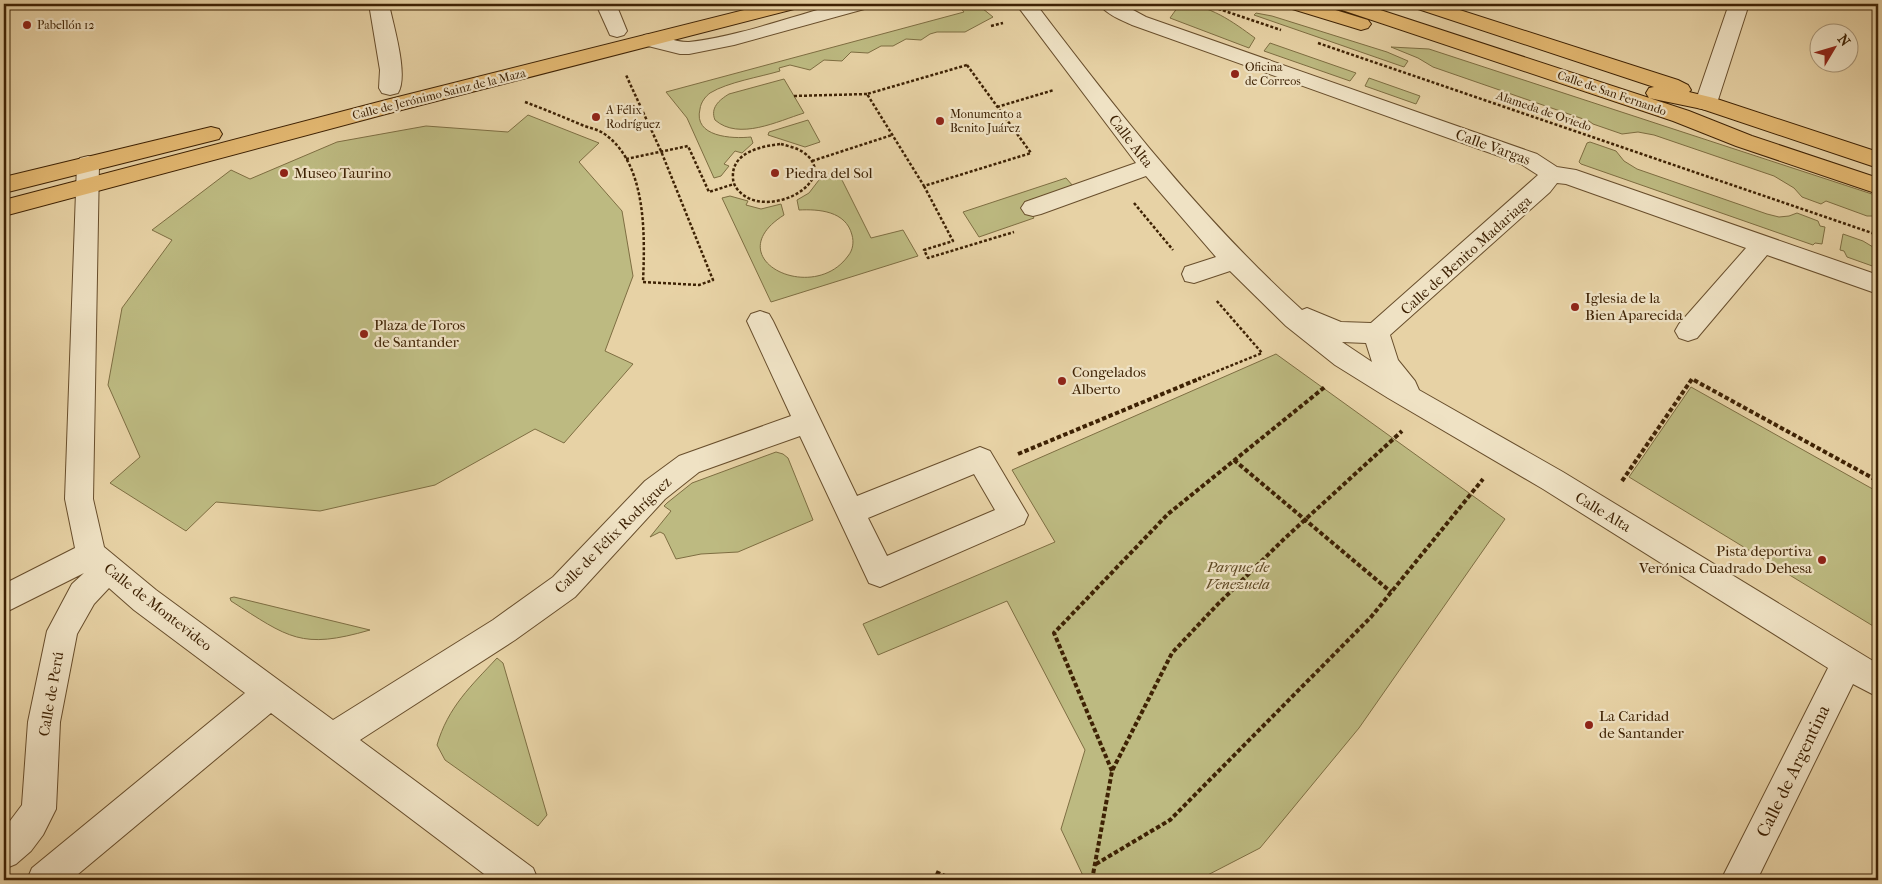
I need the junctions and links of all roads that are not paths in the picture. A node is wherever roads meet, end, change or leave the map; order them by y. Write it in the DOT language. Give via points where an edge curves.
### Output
graph roads {
  1 [pos="379,4"];
  2 [pos="606,4"];
  3 [pos="727,4"];
  4 [pos="791,4"];
  5 [pos="861,4"];
  6 [pos="1026,4"];
  7 [pos="1109,4"];
  8 [pos="1296,4"];
  9 [pos="1343,4"];
  10 [pos="1377,4"];
  11 [pos="1422,4"];
  12 [pos="1740,4"];
  13 [pos="827,9"];
  14 [pos="617,31"];
  15 [pos="651,40"];
  16 [pos="390,88"];
  17 [pos="1706,103"];
  18 [pos="1744,141"];
  19 [pos="1878,160"];
  20 [pos="1151,166"];
  21 [pos="1550,174"];
  22 [pos="88,175"];
  23 [pos="4,185"];
  24 [pos="1878,186"];
  25 [pos="4,208"];
  26 [pos="1033,208"];
  27 [pos="1756,254"];
  28 [pos="1240,265"];
  29 [pos="1194,274"];
  30 [pos="1878,285"];
  31 [pos="760,322"];
  32 [pos="1688,331"];
  33 [pos="1377,332"];
  34 [pos="1428,407"];
  35 [pos="806,422"];
  36 [pos="850,512"];
  37 [pos="100,561"];
  38 [pos="4,599"];
  39 [pos="1847,663"];
  40 [pos="1878,682"];
  41 [pos="270,693"];
  42 [pos="333,739"];
  43 [pos="4,852"];
  44 [pos="505,876"];
  45 [pos="44,880"];
  46 [pos="1739,880"];
  1 -- 16 [label="street" via="391,70"];
  2 -- 14 [label="street"];
  3 -- 14 [label="main road, Calle de Jerónimo Sainz de la Maza"];
  4 -- 15 [label="main road, Calle de Jerónimo Sainz de la Maza"];
  5 -- 13 [label="street"];
  6 -- 20 [label="street, Calle Alta"];
  7 -- 21 [label="street, Calle Vargas" via="1139,21 1529,159"];
  8 -- 18 [label="main road" via="1676,126"];
  9 -- 18 [label="main road, Calle de San Fernando" via="1672,113"];
  10 -- 17 [label="main road, Calle de San Fernando" via="1664,95"];
  11 -- 17 [label="main road" via="1670,85"];
  12 -- 17 [label="street"];
  13 -- 15 [label="street" via="734,39 689,48"];
  14 -- 16 [label="main road, Calle de Jerónimo Sainz de la Maza"];
  15 -- 22 [label="main road, Calle de Jerónimo Sainz de la Maza" via="396,104"];
  16 -- 22 [label="main road, Calle de Jerónimo Sainz de la Maza"];
  17 -- 19 [label="main road, Calle de San Fernando"];
  18 -- 24 [label="main road, Calle de San Fernando"];
  20 -- 26 [label="street"];
  20 -- 28 [label="street, Calle Alta"];
  21 -- 30 [label="street, Calle Vargas" via="1568,176"];
  21 -- 33 [label="street, Calle de Benito Madariaga" via="1542,186"];
  22 -- 23 [label="main road, Calle de Jerónimo Sainz de la Maza"];
  22 -- 25 [label="main road, Calle de Jerónimo Sainz de la Maza"];
  22 -- 37 [label="street, Calle de Montevideo" via="79,499"];
  27 -- 32 [label="street"];
  28 -- 29 [label="street"];
  28 -- 33 [label="street, Calle Alta" via="1292,309 1312,320 1350,335"];
  28 -- 34 [label="street, Calle Alta" via="1295,319 1354,364"];
  31 -- 35 [label="street"];
  33 -- 34 [label="street, Calle Alta" via="1380,352 1388,368 1398,382"];
  34 -- 39 [label="street, Calle Alta"];
  35 -- 36 [label="street"];
  35 -- 42 [label="street, Calle de Félix Rodríguez" via="689,464 655,490 564,587 504,630"];
  36 -- 36 [label="street" via="880,573 1014,516 980,459"];
  37 -- 38 [label="street"];
  37 -- 41 [label="street, Calle de Montevideo" via="145,600"];
  37 -- 43 [label="street, Calle de Perú" via="62,631 44,722 39,808 19,839"];
  39 -- 40 [label="street, Calle Alta"];
  39 -- 46 [label="street, Calle de Argentina"];
  41 -- 42 [label="street, Calle de Montevideo"];
  41 -- 45 [label="street"];
  42 -- 44 [label="street, Calle de Montevideo"];
}
